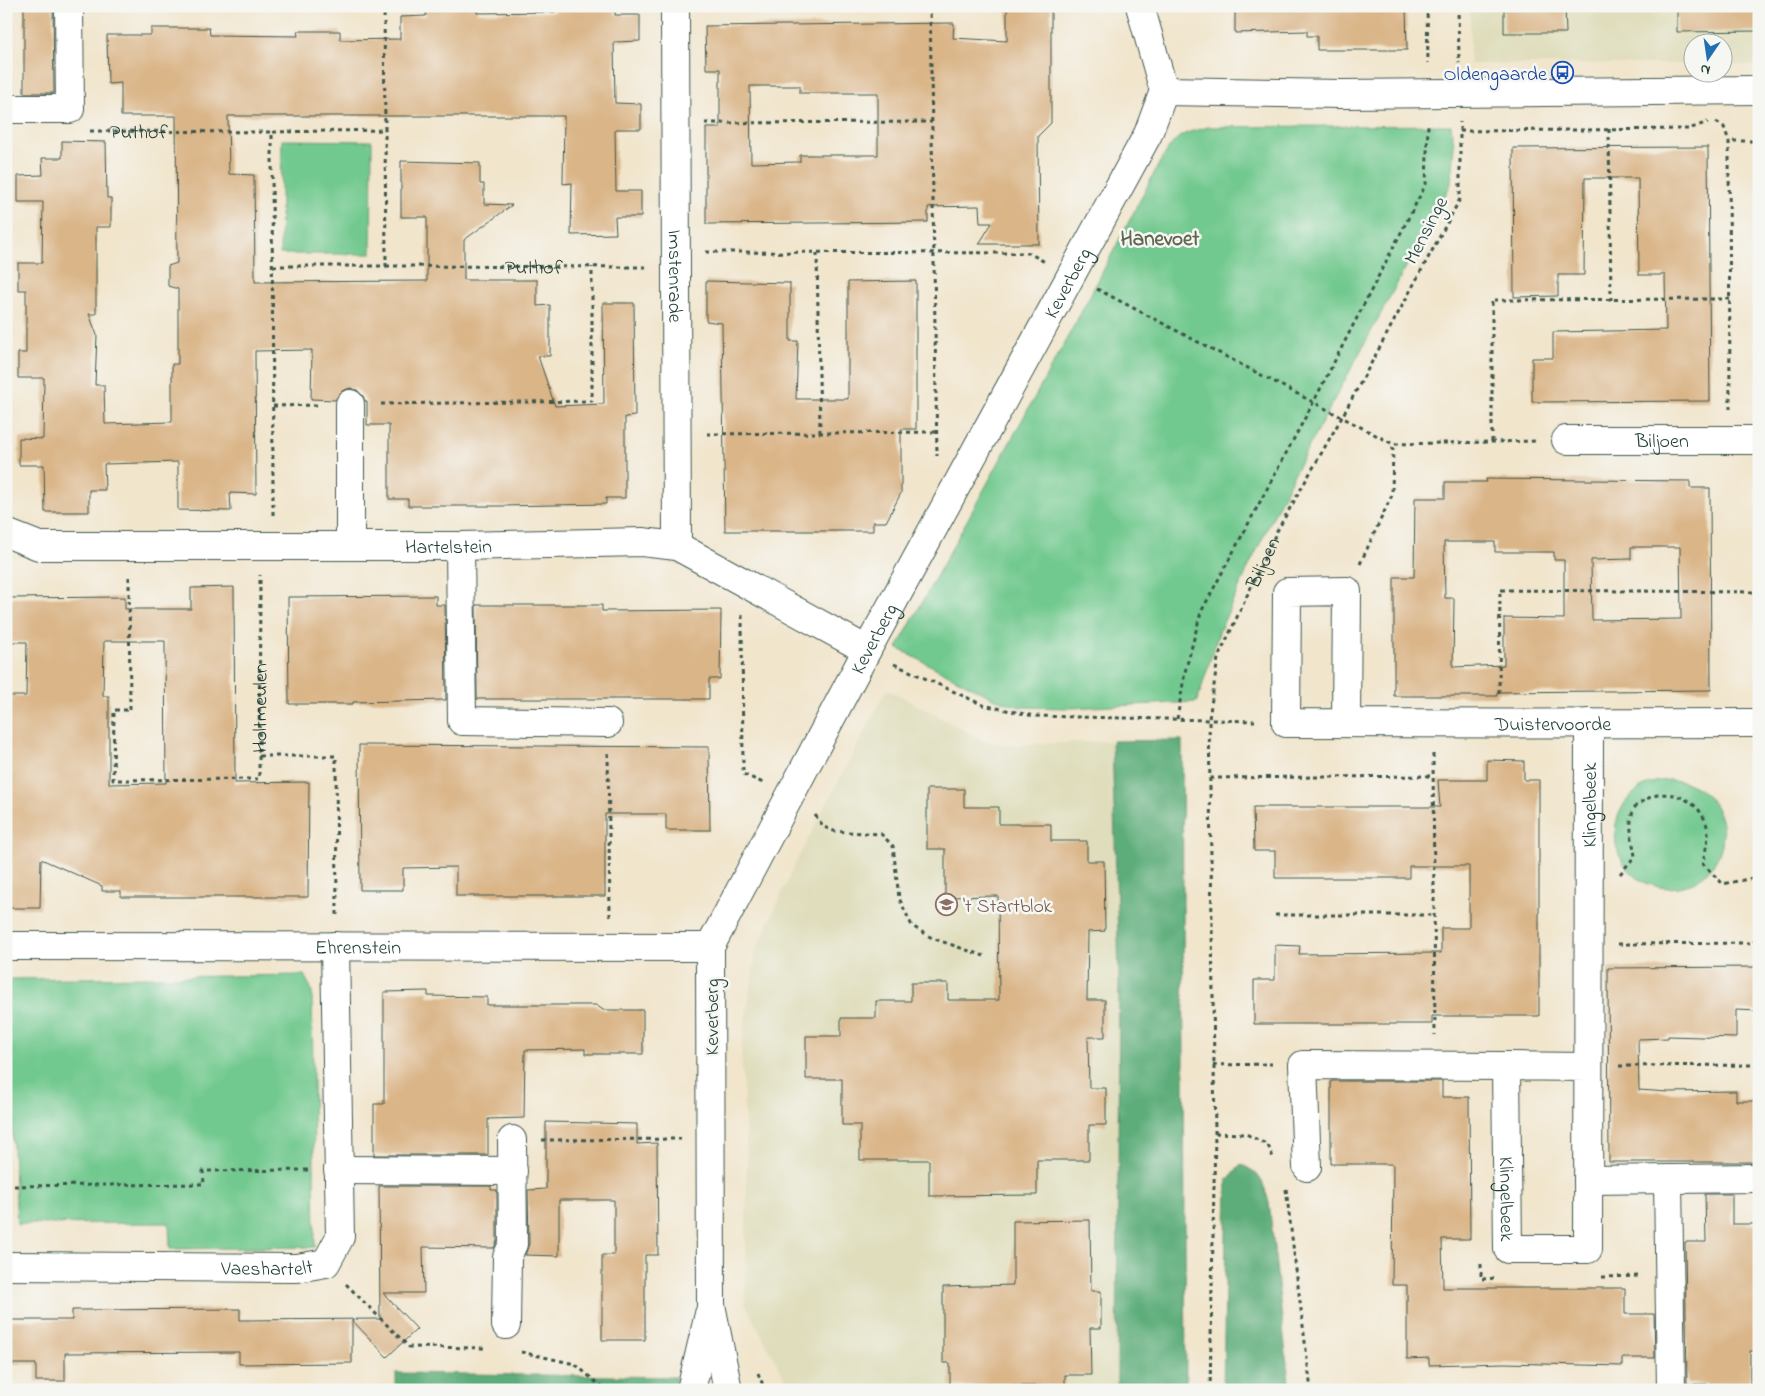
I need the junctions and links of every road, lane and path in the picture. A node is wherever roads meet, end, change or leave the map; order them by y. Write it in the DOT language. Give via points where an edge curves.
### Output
graph roads {
  1 [pos="69,6"];
  2 [pos="384,6"];
  3 [pos="676,6"];
  4 [pos="930,6"];
  5 [pos="1140,6"];
  6 [pos="1427,6"];
  7 [pos="1458,6"];
  8 [pos="1759,90"];
  9 [pos="1164,91"];
  10 [pos="1428,92"];
  11 [pos="1460,92"];
  12 [pos="6,109"];
  13 [pos="932,122"];
  14 [pos="676,124"];
  15 [pos="1609,129"];
  16 [pos="384,130"];
  17 [pos="85,131"];
  18 [pos="1460,131"];
  19 [pos="272,132"];
  20 [pos="1729,140"];
  21 [pos="1759,141"];
  22 [pos="678,252"];
  23 [pos="817,253"];
  24 [pos="934,253"];
  25 [pos="273,266"];
  26 [pos="386,266"];
  27 [pos="592,267"];
  28 [pos="1070,276"];
  29 [pos="1730,299"];
  30 [pos="1611,300"];
  31 [pos="1313,402"];
  32 [pos="350,404"];
  33 [pos="273,406"];
  34 [pos="1342,417"];
  35 [pos="936,432"];
  36 [pos="820,433"];
  37 [pos="678,434"];
  38 [pos="1566,440"];
  39 [pos="1730,440"];
  40 [pos="1759,440"];
  41 [pos="1492,442"];
  42 [pos="1393,444"];
  43 [pos="937,463"];
  44 [pos="6,533"];
  45 [pos="273,545"];
  46 [pos="350,545"];
  47 [pos="129,546"];
  48 [pos="460,546"];
  49 [pos="677,546"];
  50 [pos="742,580"];
  51 [pos="1347,591"];
  52 [pos="1759,592"];
  53 [pos="867,650"];
  54 [pos="1177,719"];
  55 [pos="1209,719"];
  56 [pos="1759,722"];
  57 [pos="608,723"];
  58 [pos="1286,723"];
  59 [pos="1346,723"];
  60 [pos="1499,723"];
  61 [pos="1432,724"];
  62 [pos="1589,724"];
  63 [pos="260,756"];
  64 [pos="1433,776"];
  65 [pos="1210,778"];
  66 [pos="762,783"];
  67 [pos="824,827"];
  68 [pos="1759,877"];
  69 [pos="1588,893"];
  70 [pos="1434,914"];
  71 [pos="1275,915"];
  72 [pos="1759,934"];
  73 [pos="1753,943"];
  74 [pos="1759,943"];
  75 [pos="1588,944"];
  76 [pos="611,945"];
  77 [pos="6,946"];
  78 [pos="335,946"];
  79 [pos="710,946"];
  80 [pos="984,956"];
  81 [pos="1269,1064"];
  82 [pos="1759,1064"];
  83 [pos="1213,1065"];
  84 [pos="1435,1066"];
  85 [pos="1506,1066"];
  86 [pos="1587,1067"];
  87 [pos="1215,1133"];
  88 [pos="711,1139"];
  89 [pos="512,1140"];
  90 [pos="1275,1162"];
  91 [pos="1307,1166"];
  92 [pos="338,1170"];
  93 [pos="513,1171"];
  94 [pos="1759,1178"];
  95 [pos="1668,1179"];
  96 [pos="1588,1180"];
  97 [pos="6,1186"];
  98 [pos="1286,1188"];
  99 [pos="326,1263"];
  100 [pos="6,1266"];
  101 [pos="711,1305"];
  102 [pos="504,1341"];
  103 [pos="605,1390"];
  104 [pos="692,1390"];
  105 [pos="728,1390"];
  106 [pos="1210,1390"];
  107 [pos="1311,1390"];
  108 [pos="1671,1390"];
  1 -- 12 [label="street" via="70,109"];
  2 -- 16 [label="path"];
  3 -- 14 [label="street, Imstenrade"];
  4 -- 13 [label="path"];
  5 -- 9 [label="street"];
  6 -- 10 [label="path"];
  7 -- 11 [label="path, Mensinge"];
  8 -- 11 [label="street"];
  9 -- 10 [label="street"];
  9 -- 28 [label="street, Keverberg" via="1148,134"];
  10 -- 11 [label="street"];
  10 -- 31 [label="path" via="1426,184"];
  11 -- 18 [label="path, Mensinge"];
  13 -- 14 [label="path"];
  13 -- 24 [label="path"];
  14 -- 22 [label="street, Imstenrade"];
  15 -- 18 [label="path"];
  15 -- 20 [label="path" via="1689,128 1713,121 1724,127"];
  15 -- 30 [label="path"];
  16 -- 19 [label="path, Puthof"];
  16 -- 26 [label="path"];
  17 -- 19 [label="path, Puthof"];
  18 -- 34 [label="path, Mensinge" via="1460,200"];
  19 -- 25 [label="path"];
  20 -- 21 [label="path"];
  20 -- 29 [label="path"];
  22 -- 23 [label="path"];
  22 -- 27 [label="path, Puthof" via="650,267"];
  22 -- 37 [label="street, Imstenrade"];
  23 -- 24 [label="path"];
  23 -- 36 [label="path"];
  24 -- 28 [label="path" via="1029,253"];
  24 -- 35 [label="path"];
  25 -- 26 [label="path, Puthof"];
  25 -- 33 [label="path"];
  26 -- 27 [label="path, Puthof"];
  27 -- 32 [label="path" via="592,401"];
  28 -- 31 [label="path"];
  28 -- 53 [label="street, Keverberg"];
  29 -- 30 [label="path"];
  29 -- 39 [label="path"];
  30 -- 41 [label="path" via="1492,300"];
  31 -- 34 [label="path"];
  31 -- 54 [label="path" via="1201,612"];
  32 -- 33 [label="path"];
  32 -- 46 [label="street"];
  33 -- 45 [label="path"];
  34 -- 42 [label="path"];
  34 -- 55 [label="path, Biljoen" via="1277,531 1218,658"];
  35 -- 36 [label="path"];
  35 -- 43 [label="path"];
  36 -- 37 [label="path"];
  37 -- 49 [label="street, Imstenrade"];
  38 -- 39 [label="street, Biljoen"];
  38 -- 41 [label="path"];
  39 -- 40 [label="street, Biljoen"];
  41 -- 42 [label="path"];
  42 -- 51 [label="path" via="1392,495"];
  44 -- 47 [label="street, Hartelstein" via="39,546"];
  45 -- 46 [label="street, Hartelstein"];
  45 -- 47 [label="street, Hartelstein"];
  45 -- 63 [label="path, Holtmeulen" via="260,571"];
  46 -- 48 [label="street, Hartelstein"];
  47 -- 63 [label="path" via="130,710 114,710 113,780 259,779"];
  48 -- 49 [label="street, Hartelstein" via="642,542"];
  48 -- 57 [label="street" via="462,721"];
  49 -- 50 [label="street, Hartelstein"];
  50 -- 53 [label="street, Hartelstein"];
  50 -- 66 [label="path" via="743,774"];
  51 -- 58 [label="street" via="1287,592"];
  51 -- 59 [label="street"];
  52 -- 60 [label="path" via="1500,590"];
  53 -- 54 [label="path" via="984,705 1009,711 1034,716"];
  53 -- 79 [label="street, Keverberg"];
  54 -- 55 [label="path"];
  55 -- 58 [label="path"];
  55 -- 65 [label="path, Biljoen"];
  56 -- 62 [label="street, Duistervoorde"];
  57 -- 76 [label="path"];
  58 -- 59 [label="street, Duistervoorde"];
  59 -- 61 [label="street, Duistervoorde"];
  60 -- 61 [label="street, Duistervoorde"];
  60 -- 62 [label="street, Duistervoorde"];
  61 -- 64 [label="path"];
  62 -- 69 [label="street, Klingelbeek"];
  63 -- 78 [label="path, Holtmeulen" via="336,756"];
  64 -- 65 [label="path"];
  64 -- 70 [label="path"];
  65 -- 83 [label="path, Biljoen"];
  67 -- 80 [label="path" via="834,831 881,834 892,846 899,898 912,926 932,938"];
  68 -- 69 [label="path" via="1723,884 1703,864 1708,833 1692,802 1674,794 1652,795 1636,806 1630,822 1635,856 1620,875"];
  69 -- 75 [label="street, Klingelbeek"];
  70 -- 71 [label="path"];
  70 -- 84 [label="path"];
  72 -- 73 [label="path"];
  73 -- 74 [label="path"];
  73 -- 75 [label="path"];
  75 -- 86 [label="street, Klingelbeek"];
  76 -- 78 [label="street, Ehrenstein"];
  76 -- 79 [label="street, Ehrenstein"];
  77 -- 78 [label="street, Ehrenstein"];
  78 -- 92 [label="street, Vaeshartelt"];
  79 -- 88 [label="street, Keverberg"];
  81 -- 83 [label="path"];
  82 -- 86 [label="path"];
  83 -- 87 [label="path, Biljoen"];
  84 -- 85 [label="street"];
  84 -- 91 [label="street" via="1302,1065"];
  85 -- 86 [label="street"];
  85 -- 96 [label="street, Klingelbeek" via="1508,1249 1588,1249"];
  86 -- 96 [label="street, Klingelbeek"];
  87 -- 90 [label="path" via="1246,1134 1261,1141 1268,1145"];
  87 -- 106 [label="path, Biljoen"];
  88 -- 89 [label="path"];
  88 -- 101 [label="street, Keverberg"];
  89 -- 93 [label="street"];
  92 -- 93 [label="street"];
  92 -- 97 [label="path" via="203,1171 204,1184"];
  92 -- 99 [label="street, Vaeshartelt" via="340,1238"];
  93 -- 102 [label="street" via="513,1244 507,1257"];
  94 -- 95 [label="street"];
  95 -- 96 [label="street"];
  95 -- 108 [label="street"];
  98 -- 107 [label="path"];
  99 -- 100 [label="street, Vaeshartelt" via="297,1268"];
  99 -- 102 [label="path" via="409,1347"];
  101 -- 104 [label="street, Keverberg"];
  101 -- 105 [label="street, Keverberg"];
  102 -- 103 [label="path" via="575,1364"];
}
